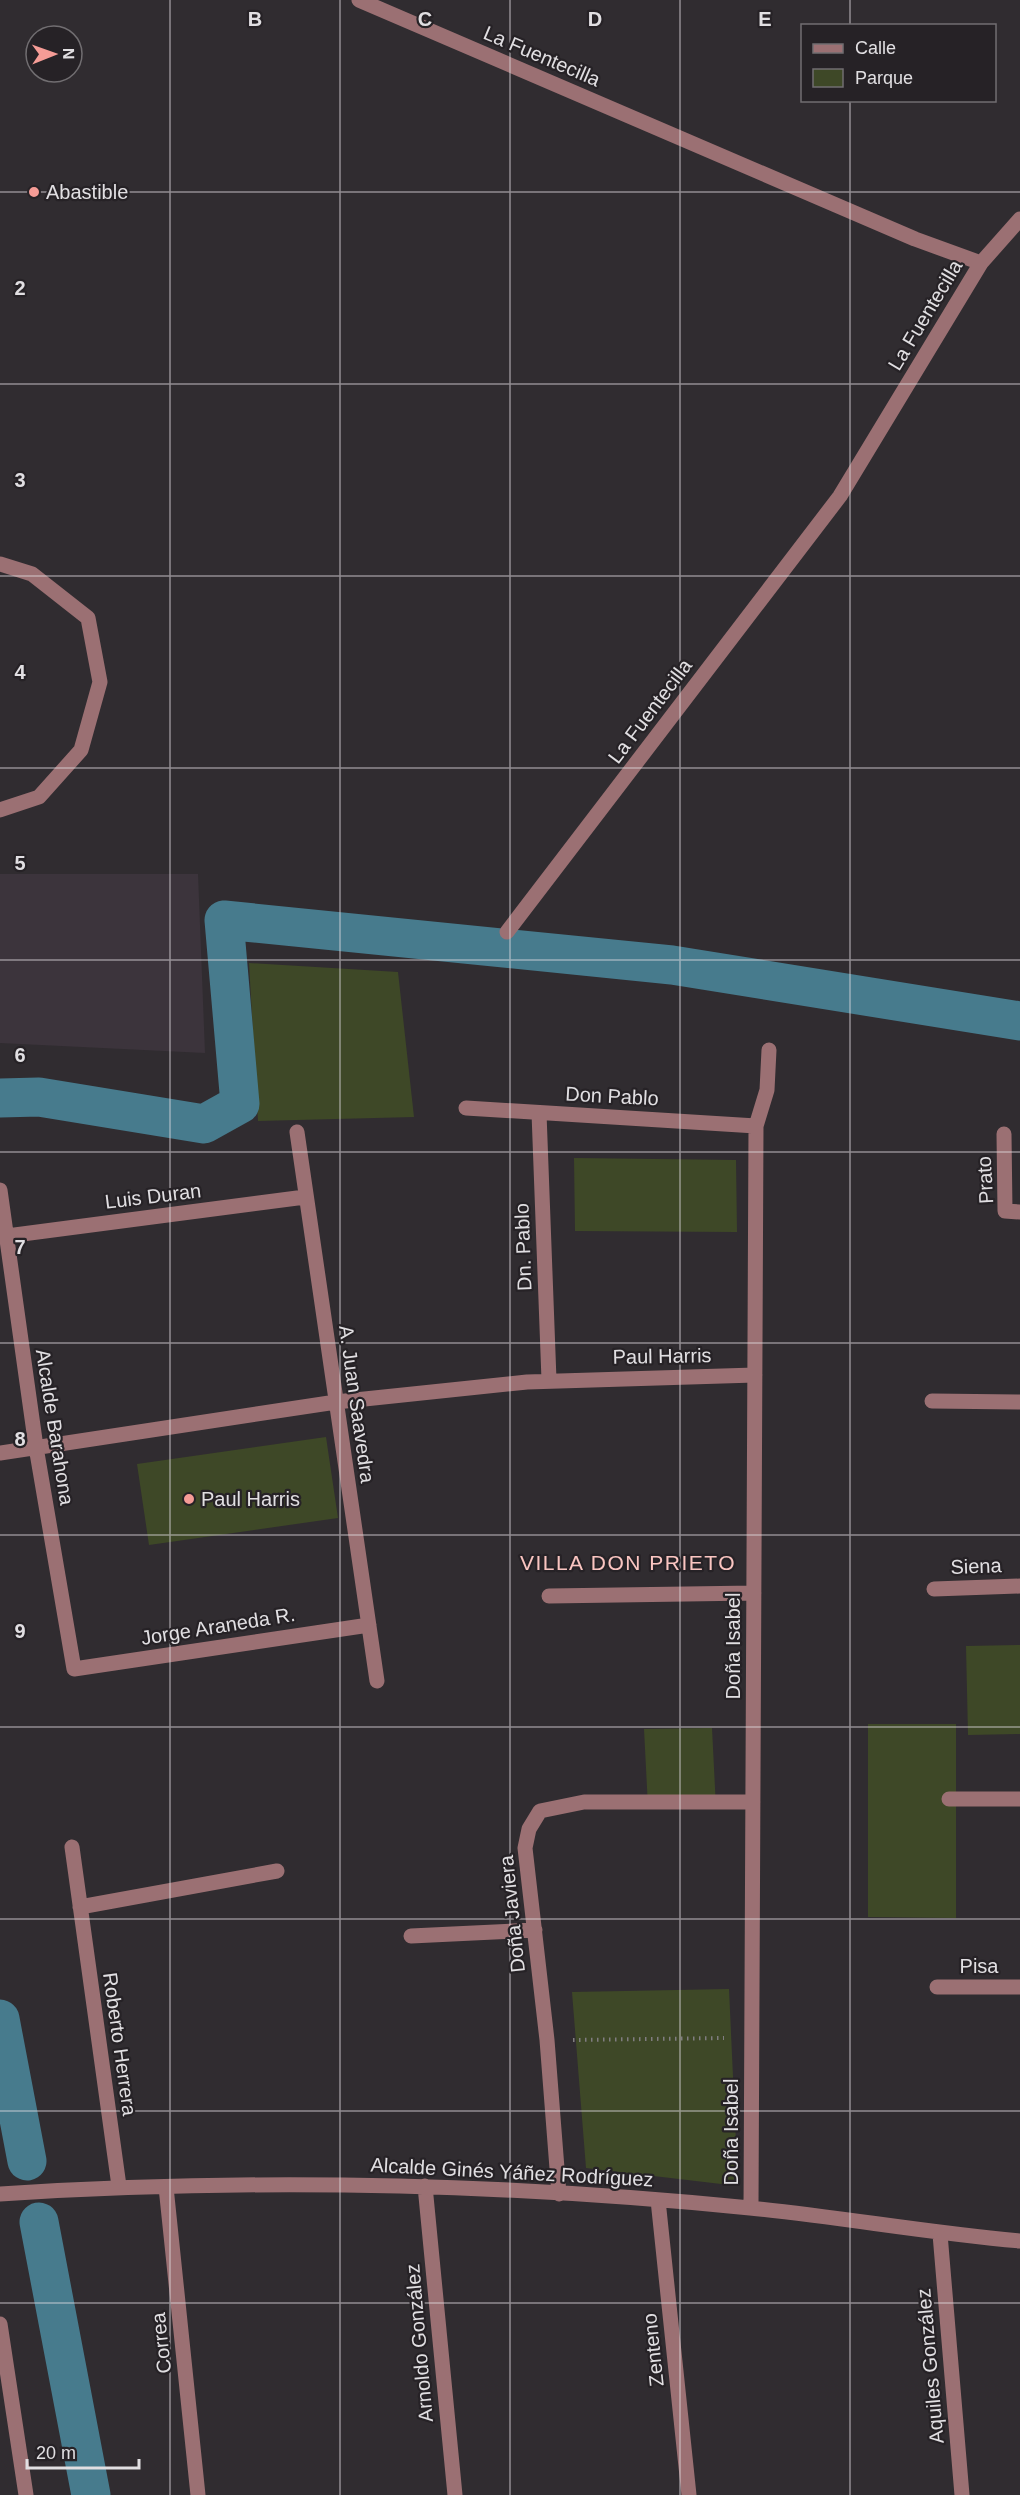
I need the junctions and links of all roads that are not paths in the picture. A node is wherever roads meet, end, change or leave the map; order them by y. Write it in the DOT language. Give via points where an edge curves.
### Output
graph roads {
  1 [pos="359,0"];
  2 [pos="1020,219"];
  3 [pos="981,263"];
  4 [pos="0,564"];
  5 [pos="0,810"];
  6 [pos="507,932"];
  7 [pos="769,1050"];
  8 [pos="466,1108"];
  9 [pos="539,1113"];
  10 [pos="756,1126"];
  11 [pos="297,1132"];
  12 [pos="1004,1134"];
  13 [pos="0,1190"];
  14 [pos="305,1197"];
  15 [pos="1020,1212"];
  16 [pos="7,1236"];
  17 [pos="755,1375"];
  18 [pos="549,1380"];
  19 [pos="932,1401"];
  20 [pos="336,1402"];
  21 [pos="1020,1402"];
  22 [pos="36,1447"];
  23 [pos="0,1453"];
  24 [pos="1020,1586"];
  25 [pos="934,1588"];
  26 [pos="754,1593"];
  27 [pos="549,1596"];
  28 [pos="369,1625"];
  29 [pos="74,1669"];
  30 [pos="377,1681"];
  31 [pos="1020,1798"];
  32 [pos="949,1799"];
  33 [pos="753,1802"];
  34 [pos="72,1847"];
  35 [pos="277,1871"];
  36 [pos="80,1907"];
  37 [pos="535,1930"];
  38 [pos="411,1936"];
  39 [pos="938,1987"];
  40 [pos="1020,1987"];
  41 [pos="119,2186"];
  42 [pos="425,2186"];
  43 [pos="166,2187"];
  44 [pos="0,2194"];
  45 [pos="559,2194"];
  46 [pos="658,2200"];
  47 [pos="751,2208"];
  48 [pos="940,2234"];
  49 [pos="1020,2241"];
  50 [pos="0,2324"];
  51 [pos="26,2495"];
  52 [pos="198,2495"];
  53 [pos="455,2495"];
  54 [pos="689,2495"];
  55 [pos="962,2495"];
  1 -- 3 [label="street, La Fuentecilla" via="915,239"];
  2 -- 3 [label="street"];
  3 -- 6 [label="street, La Fuentecilla" via="840,496"];
  4 -- 5 [label="street" via="32,574 88,618 100,682 81,750 39,797"];
  7 -- 10 [label="street, Doña Isabel" via="767,1090"];
  8 -- 9 [label="street, Don Pablo"];
  9 -- 10 [label="street, Don Pablo"];
  9 -- 18 [label="street, Dn. Pablo"];
  10 -- 17 [label="street, Doña Isabel"];
  11 -- 14 [label="street, A. Juan Saavedra"];
  12 -- 15 [label="street, Prato" via="1005,1211"];
  13 -- 16 [label="street, Alcalde Barahona"];
  14 -- 16 [label="street, Luis Duran"];
  14 -- 20 [label="street, A. Juan Saavedra"];
  16 -- 22 [label="street, Alcalde Barahona"];
  17 -- 18 [label="street, Paul Harris"];
  17 -- 26 [label="street, Doña Isabel"];
  18 -- 20 [label="street, Paul Harris"];
  19 -- 21 [label="street"];
  20 -- 22 [label="street, Paul Harris"];
  20 -- 28 [label="street, A. Juan Saavedra"];
  22 -- 23 [label="street, Paul Harris"];
  22 -- 29 [label="street, Alcalde Barahona"];
  24 -- 25 [label="street, Siena"];
  26 -- 27 [label="street"];
  26 -- 33 [label="street, Doña Isabel"];
  28 -- 29 [label="street, Jorge Araneda R."];
  28 -- 30 [label="street, A. Juan Saavedra"];
  31 -- 32 [label="street"];
  33 -- 37 [label="street, Doña Javiera" via="584,1802 540,1811 529,1829 525,1848"];
  33 -- 47 [label="street, Doña Isabel"];
  34 -- 36 [label="street, Roberto Herrera"];
  35 -- 36 [label="street"];
  36 -- 41 [label="street, Roberto Herrera"];
  37 -- 38 [label="street"];
  37 -- 45 [label="street, Doña Javiera"];
  39 -- 40 [label="street, Pisa"];
  41 -- 43 [label="street, Alcalde Ginés Yáñez Rodríguez"];
  41 -- 44 [label="street, Alcalde Ginés Yáñez Rodríguez"];
  42 -- 43 [label="street, Alcalde Ginés Yáñez Rodríguez"];
  42 -- 45 [label="street, Alcalde Ginés Yáñez Rodríguez"];
  42 -- 53 [label="street, Arnoldo González"];
  43 -- 52 [label="street, Correa"];
  45 -- 46 [label="street, Alcalde Ginés Yáñez Rodríguez"];
  46 -- 47 [label="street, Alcalde Ginés Yáñez Rodríguez"];
  46 -- 54 [label="street, Zenteno"];
  47 -- 48 [label="street, Alcalde Ginés Yáñez Rodríguez"];
  48 -- 49 [label="street, Alcalde Ginés Yáñez Rodríguez"];
  48 -- 55 [label="street, Aquiles González"];
  50 -- 51 [label="street"];
}
